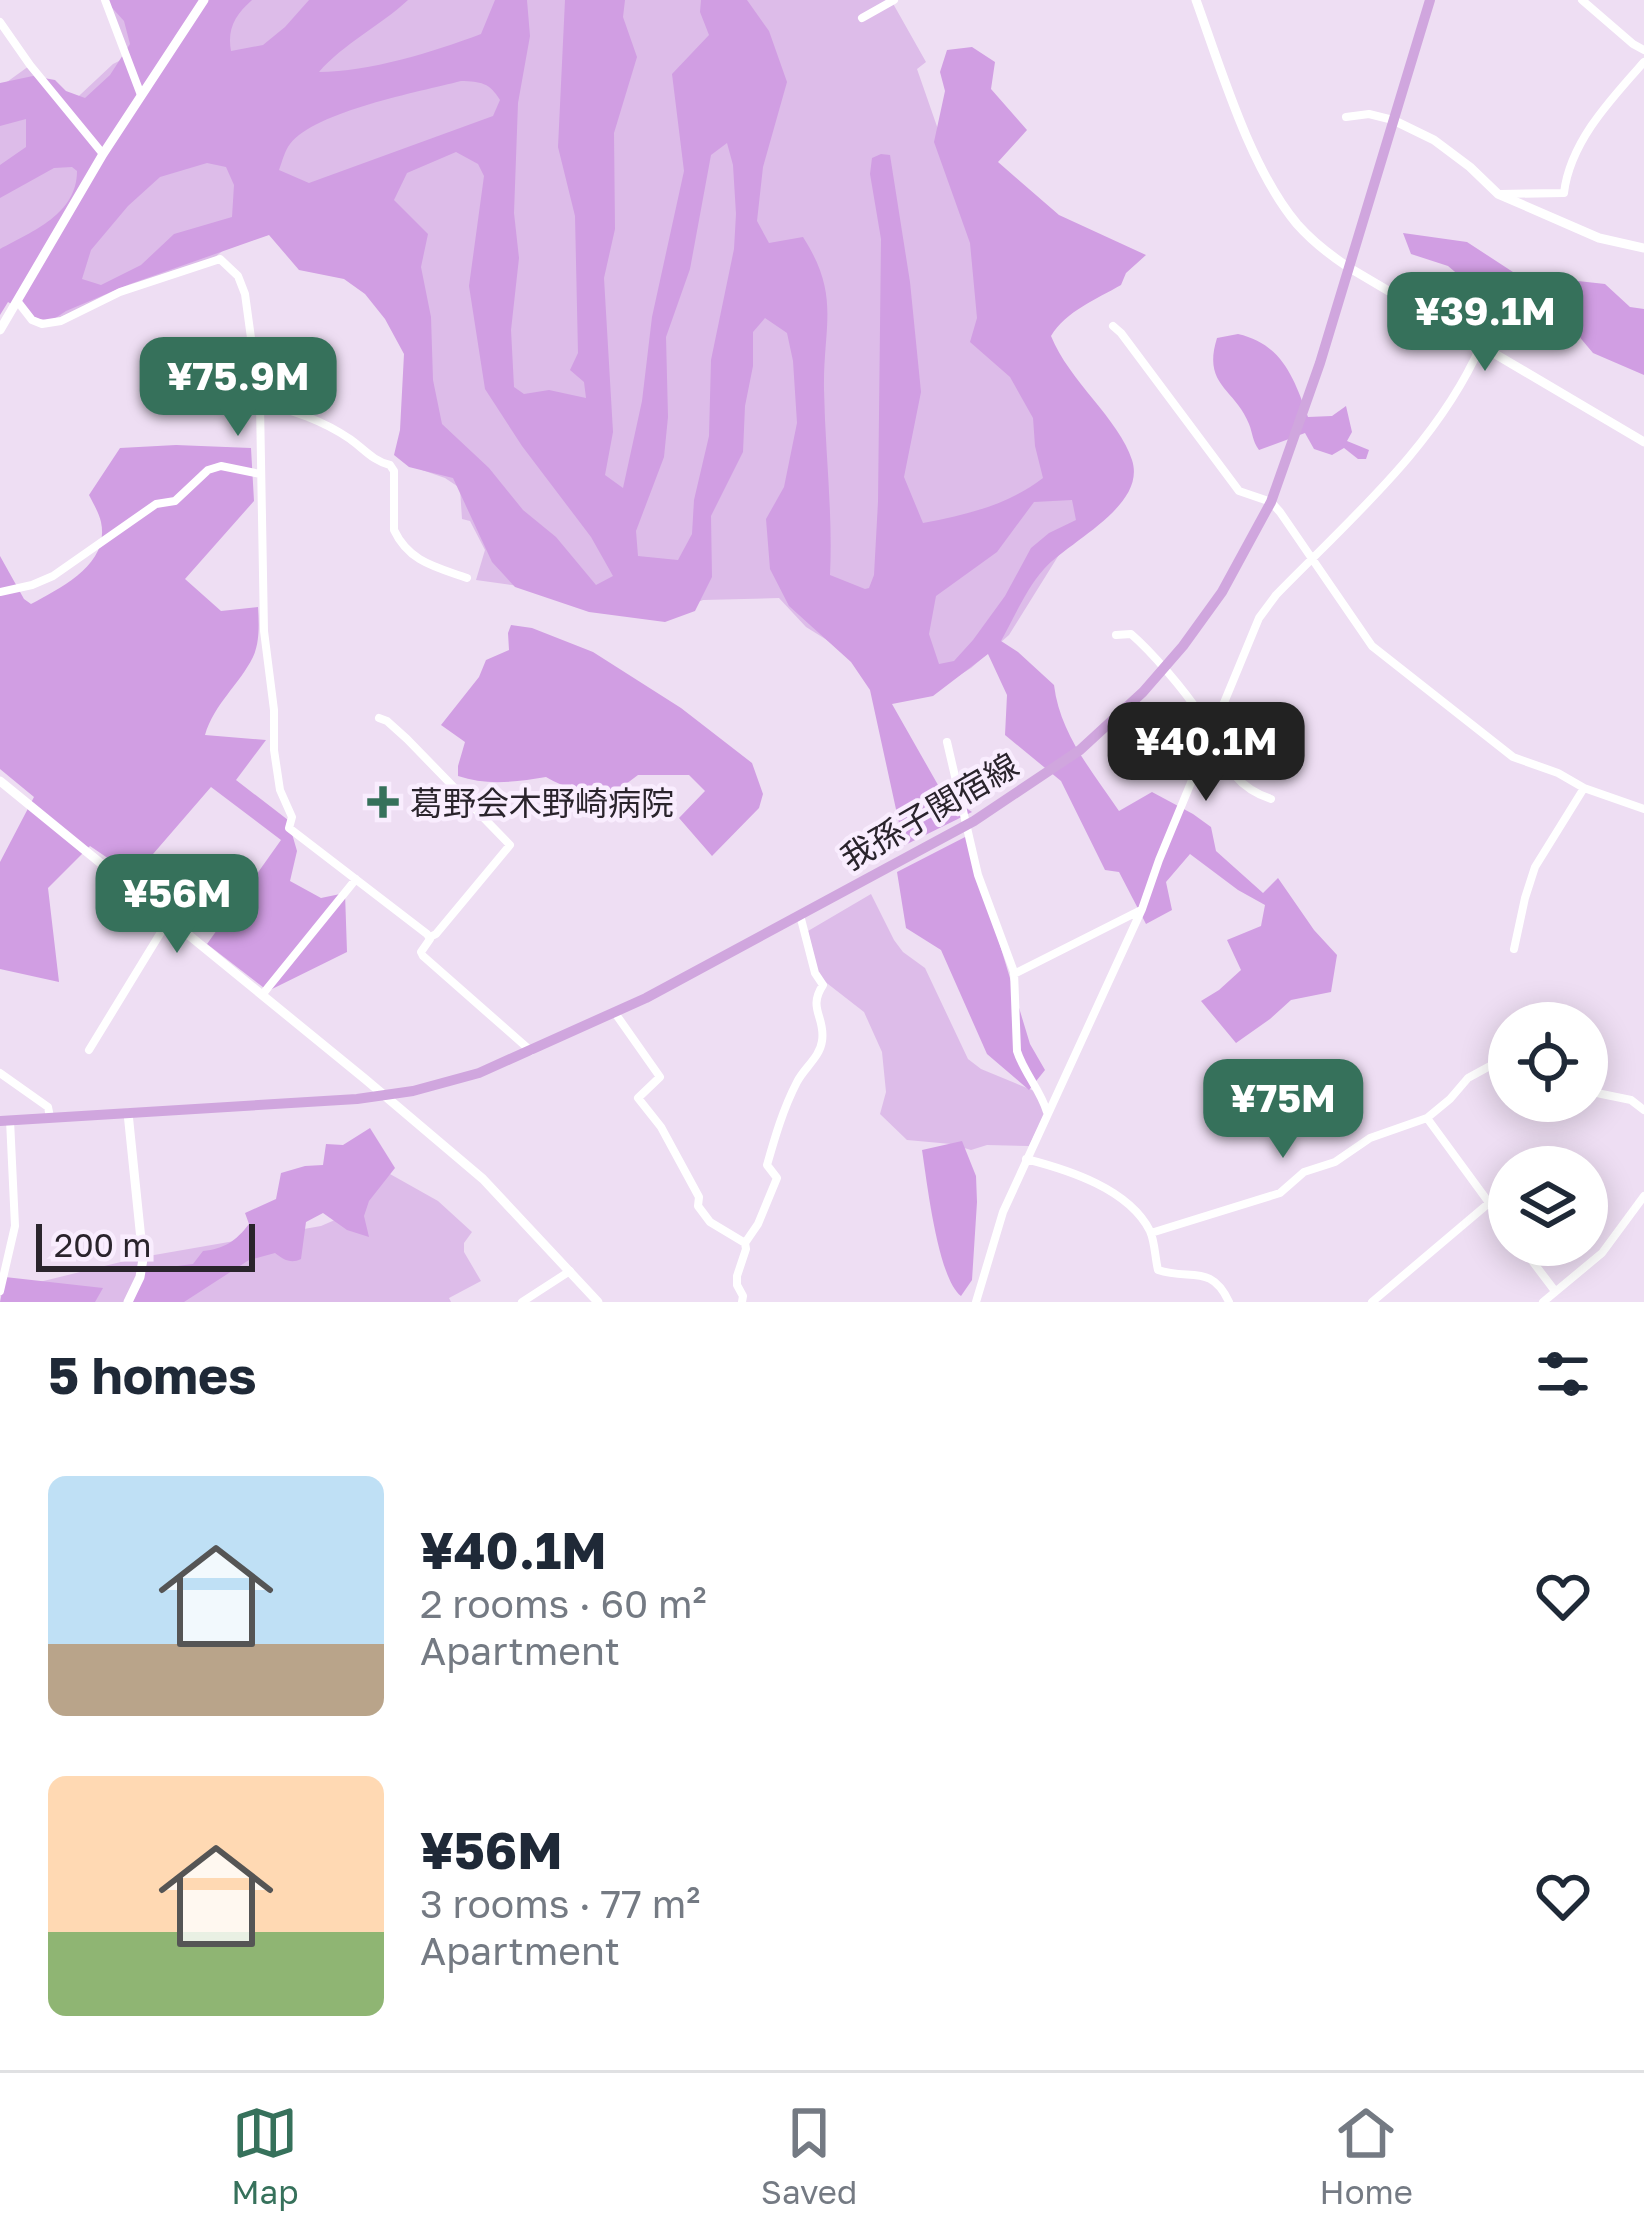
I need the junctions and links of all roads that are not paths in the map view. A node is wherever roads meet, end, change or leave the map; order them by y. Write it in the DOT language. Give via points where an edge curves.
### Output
graph roads {
  1 [pos="105,0"];
  2 [pos="204,0"];
  3 [pos="894,0"];
  4 [pos="1196,0"];
  5 [pos="1430,0"];
  6 [pos="1582,0"];
  7 [pos="862,18"];
  8 [pos="0,22"];
  9 [pos="1644,50"];
  10 [pos="1644,62"];
  11 [pos="141,97"];
  12 [pos="1346,117"];
  13 [pos="1393,120"];
  14 [pos="103,154"];
  15 [pos="1498,194"];
  16 [pos="1644,248"];
  17 [pos="1348,267"];
  18 [pos="18,302"];
  19 [pos="1113,326"];
  20 [pos="0,330"];
  21 [pos="1481,346"];
  22 [pos="260,404"];
  23 [pos="1644,442"];
  24 [pos="260,474"];
  25 [pos="1271,502"];
  26 [pos="1312,558"];
  27 [pos="467,578"];
  28 [pos="0,592"];
  29 [pos="1116,634"];
  30 [pos="1163,669"];
  31 [pos="379,718"];
  32 [pos="1211,738"];
  33 [pos="947,742"];
  34 [pos="0,781"];
  35 [pos="1584,788"];
  36 [pos="1271,799"];
  37 [pos="1644,809"];
  38 [pos="356,879"];
  39 [pos="1142,909"];
  40 [pos="800,915"];
  41 [pos="169,919"];
  42 [pos="430,937"];
  43 [pos="1514,949"];
  44 [pos="1014,974"];
  45 [pos="262,995"];
  46 [pos="615,1013"];
  47 [pos="89,1050"];
  48 [pos="531,1052"];
  49 [pos="1488,1067"];
  50 [pos="0,1073"];
  51 [pos="1608,1095"];
  52 [pos="384,1096"];
  53 [pos="1644,1110"];
  54 [pos="1048,1113"];
  55 [pos="128,1114"];
  56 [pos="50,1117"];
  57 [pos="1426,1118"];
  58 [pos="5,1120"];
  59 [pos="1026,1159"];
  60 [pos="1644,1196"];
  61 [pos="1488,1203"];
  62 [pos="1488,1205"];
  63 [pos="1151,1233"];
  64 [pos="745,1244"];
  65 [pos="1536,1266"];
  66 [pos="570,1271"];
  67 [pos="0,1291"];
  68 [pos="1555,1291"];
  69 [pos="128,1302"];
  70 [pos="522,1302"];
  71 [pos="598,1302"];
  72 [pos="742,1302"];
  73 [pos="976,1302"];
  74 [pos="1228,1302"];
  75 [pos="1372,1302"];
  76 [pos="1543,1302"];
  1 -- 11 [label="street"];
  2 -- 11 [label="street"];
  3 -- 7 [label="street"];
  4 -- 17 [label="street" via="1279,198 1308,236"];
  5 -- 13 [label="main road, 我孫子関宿線"];
  6 -- 9 [label="street"];
  8 -- 14 [label="street"];
  10 -- 15 [label="street" via="1605,106 1567,172 1564,193"];
  11 -- 14 [label="street"];
  12 -- 13 [label="street"];
  13 -- 15 [label="street" via="1434,140"];
  13 -- 17 [label="main road, 我孫子関宿線"];
  14 -- 18 [label="street"];
  15 -- 16 [label="street" via="1599,238"];
  17 -- 21 [label="street"];
  17 -- 25 [label="main road, 我孫子関宿線"];
  18 -- 20 [label="street"];
  18 -- 22 [label="street" via="32,320 61,321 220,259 245,294"];
  19 -- 25 [label="street" via="1239,491"];
  21 -- 23 [label="street"];
  21 -- 26 [label="street" via="1424,442"];
  22 -- 24 [label="street"];
  22 -- 27 [label="street" via="329,428 390,465 398,539 417,560"];
  24 -- 28 [label="street" via="208,470 175,501 156,504 53,576"];
  24 -- 38 [label="street" via="280,790 289,827"];
  25 -- 26 [label="street"];
  25 -- 30 [label="main road, 我孫子関宿線" via="1222,592"];
  26 -- 32 [label="street" via="1259,618"];
  26 -- 35 [label="street" via="1372,646 1513,757"];
  29 -- 30 [label="street" via="1131,634"];
  30 -- 32 [label="street"];
  30 -- 40 [label="main road, 我孫子関宿線" via="1090,741 1028,787"];
  31 -- 42 [label="street" via="509,845"];
  32 -- 36 [label="street" via="1232,775"];
  32 -- 39 [label="street"];
  33 -- 44 [label="street" via="978,875"];
  34 -- 41 [label="street"];
  35 -- 37 [label="street"];
  35 -- 43 [label="street" via="1535,867"];
  38 -- 42 [label="street"];
  38 -- 45 [label="street"];
  39 -- 44 [label="street"];
  39 -- 54 [label="street"];
  40 -- 46 [label="main road, 我孫子関宿線"];
  40 -- 64 [label="street" via="823,985 814,1002 822,1040 776,1132 767,1165 777,1178"];
  41 -- 45 [label="street"];
  41 -- 47 [label="street"];
  42 -- 48 [label="street" via="423,956"];
  44 -- 54 [label="street" via="1017,1051"];
  45 -- 52 [label="street"];
  46 -- 48 [label="main road, 我孫子関宿線"];
  46 -- 64 [label="street" via="660,1077 638,1098 679,1159 698,1206"];
  48 -- 52 [label="main road, 我孫子関宿線"];
  49 -- 57 [label="street"];
  50 -- 56 [label="street" via="48,1107"];
  51 -- 53 [label="street"];
  52 -- 55 [label="main road, 我孫子関宿線"];
  52 -- 66 [label="street" via="483,1180"];
  54 -- 59 [label="street"];
  55 -- 56 [label="main road, 我孫子関宿線"];
  55 -- 69 [label="street" via="142,1259"];
  56 -- 58 [label="main road, 我孫子関宿線"];
  57 -- 61 [label="street"];
  57 -- 63 [label="street" via="1370,1138 1280,1193"];
  58 -- 67 [label="street" via="15,1226"];
  59 -- 63 [label="street" via="1090,1180 1134,1210"];
  59 -- 73 [label="street"];
  60 -- 68 [label="street" via="1602,1253"];
  62 -- 75 [label="street"];
  63 -- 74 [label="street" via="1158,1270 1214,1280"];
  64 -- 72 [label="street" via="736,1276"];
  65 -- 68 [label="street"];
  66 -- 70 [label="street"];
  66 -- 71 [label="street"];
  68 -- 76 [label="street"];
}
